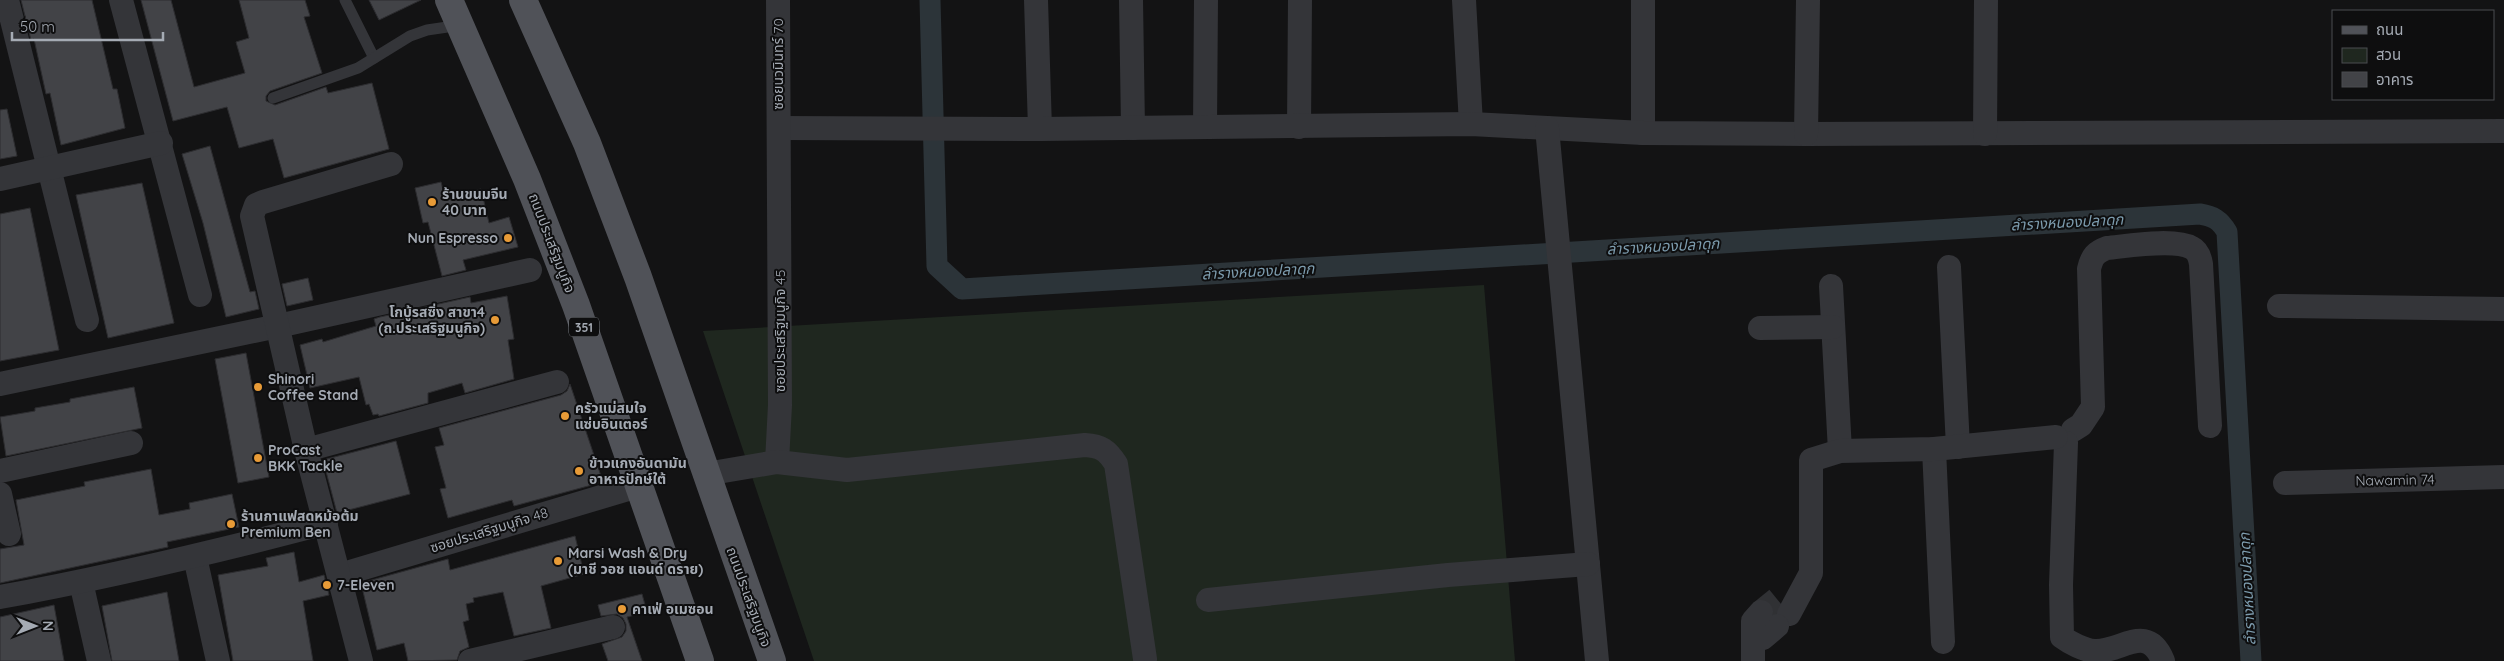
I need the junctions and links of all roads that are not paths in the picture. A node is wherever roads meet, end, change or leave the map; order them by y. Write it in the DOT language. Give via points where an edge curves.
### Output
graph roads {
  1 [pos="7,0"];
  2 [pos="122,0"];
  3 [pos="345,0"];
  4 [pos="449,0"];
  5 [pos="523,0"];
  6 [pos="778,0"];
  7 [pos="1036,0"];
  8 [pos="1131,0"];
  9 [pos="1206,0"];
  10 [pos="1300,0"];
  11 [pos="1464,0"];
  12 [pos="1643,0"];
  13 [pos="1808,0"];
  14 [pos="1986,0"];
  15 [pos="460,25"];
  16 [pos="374,58"];
  17 [pos="273,98"];
  18 [pos="1471,124"];
  19 [pos="1205,127"];
  20 [pos="1299,127"];
  21 [pos="779,128"];
  22 [pos="1133,128"];
  23 [pos="1547,128"];
  24 [pos="1040,129"];
  25 [pos="2504,131"];
  26 [pos="1643,132"];
  27 [pos="1806,134"];
  28 [pos="1985,134"];
  29 [pos="161,143"];
  30 [pos="391,164"];
  31 [pos="50,168"];
  32 [pos="0,179"];
  33 [pos="1950,267"];
  34 [pos="530,270"];
  35 [pos="1831,286"];
  36 [pos="200,295"];
  37 [pos="2279,306"];
  38 [pos="2504,309"];
  39 [pos="87,320"];
  40 [pos="278,326"];
  41 [pos="1833,326"];
  42 [pos="1760,328"];
  43 [pos="557,382"];
  44 [pos="0,384"];
  45 [pos="2210,426"];
  46 [pos="2065,437"];
  47 [pos="131,443"];
  48 [pos="1958,447"];
  49 [pos="1934,449"];
  50 [pos="306,450"];
  51 [pos="1840,451"];
  52 [pos="777,462"];
  53 [pos="0,471"];
  54 [pos="706,474"];
  55 [pos="2504,477"];
  56 [pos="2286,483"];
  57 [pos="638,486"];
  58 [pos="0,494"];
  59 [pos="326,524"];
  60 [pos="9,534"];
  61 [pos="195,557"];
  62 [pos="1588,564"];
  63 [pos="340,575"];
  64 [pos="81,582"];
  65 [pos="0,597"];
  66 [pos="1208,600"];
  67 [pos="613,627"];
  68 [pos="1943,642"];
  69 [pos="1753,651"];
  70 [pos="1145,659"];
  71 [pos="99,661"];
  72 [pos="218,661"];
  73 [pos="361,661"];
  74 [pos="470,661"];
  75 [pos="700,661"];
  76 [pos="772,661"];
  77 [pos="1597,661"];
  78 [pos="2163,661"];
  1 -- 31 [label="street"];
  2 -- 29 [label="street"];
  3 -- 16 [label="lane"];
  4 -- 15 [label="main road, ถนนประเสริฐมนูกิจ / 351"];
  5 -- 54 [label="main road, ถนนประเสริฐมนูกิจ" via="587,143 638,277"];
  6 -- 21 [label="street, ซอยนวมินทร์ 70"];
  7 -- 24 [label="street"];
  8 -- 22 [label="street"];
  9 -- 19 [label="street"];
  10 -- 20 [label="street"];
  11 -- 18 [label="street"];
  12 -- 26 [label="street"];
  13 -- 27 [label="street"];
  14 -- 28 [label="street"];
  15 -- 16 [label="lane" via="410,36"];
  15 -- 57 [label="main road, ถนนประเสริฐมนูกิจ / 351" via="527,179 576,305"];
  16 -- 17 [label="lane" via="358,68"];
  18 -- 20 [label="street"];
  18 -- 23 [label="street"];
  19 -- 20 [label="street"];
  19 -- 22 [label="street"];
  21 -- 24 [label="street"];
  21 -- 52 [label="street, ซอยประเสริฐมนูกิจ 45" via="780,405"];
  22 -- 24 [label="street"];
  23 -- 26 [label="street"];
  23 -- 62 [label="street"];
  25 -- 28 [label="street"];
  26 -- 27 [label="street"];
  27 -- 28 [label="street"];
  29 -- 31 [label="street"];
  29 -- 36 [label="street"];
  30 -- 40 [label="street" via="256,205 252,216 254,228"];
  31 -- 32 [label="street"];
  31 -- 39 [label="street"];
  33 -- 48 [label="street"];
  34 -- 40 [label="street"];
  35 -- 41 [label="street"];
  37 -- 38 [label="street"];
  40 -- 44 [label="street"];
  40 -- 50 [label="street"];
  41 -- 42 [label="street"];
  41 -- 51 [label="street"];
  43 -- 50 [label="street"];
  45 -- 46 [label="street" via="2201,264 2194,248 2181,244 2107,248 2098,251 2089,268 2093,407 2081,426"];
  46 -- 48 [label="street"];
  46 -- 78 [label="street" via="2062,636 2069,642 2095,651 2138,640 2157,648"];
  47 -- 53 [label="street"];
  48 -- 49 [label="street"];
  49 -- 51 [label="street"];
  49 -- 68 [label="street"];
  50 -- 59 [label="street"];
  51 -- 69 [label="street" via="1811,460 1811,573 1781,609"];
  52 -- 54 [label="street"];
  52 -- 70 [label="street" via="847,470 1098,446 1108,452 1116,464"];
  54 -- 76 [label="main road, ถนนประเสริฐมนูกิจ"];
  55 -- 56 [label="street, Nawamin 74"];
  57 -- 63 [label="street, ซอยประเสริฐมนูกิจ 48"];
  57 -- 75 [label="main road, ถนนประเสริฐมนูกิจ / 351"];
  58 -- 60 [label="street"];
  59 -- 61 [label="street"];
  59 -- 63 [label="street"];
  61 -- 64 [label="street"];
  61 -- 72 [label="street"];
  62 -- 66 [label="street"];
  62 -- 77 [label="street"];
  63 -- 73 [label="street"];
  64 -- 65 [label="street"];
  64 -- 71 [label="street"];
  67 -- 74 [label="street"];
}
